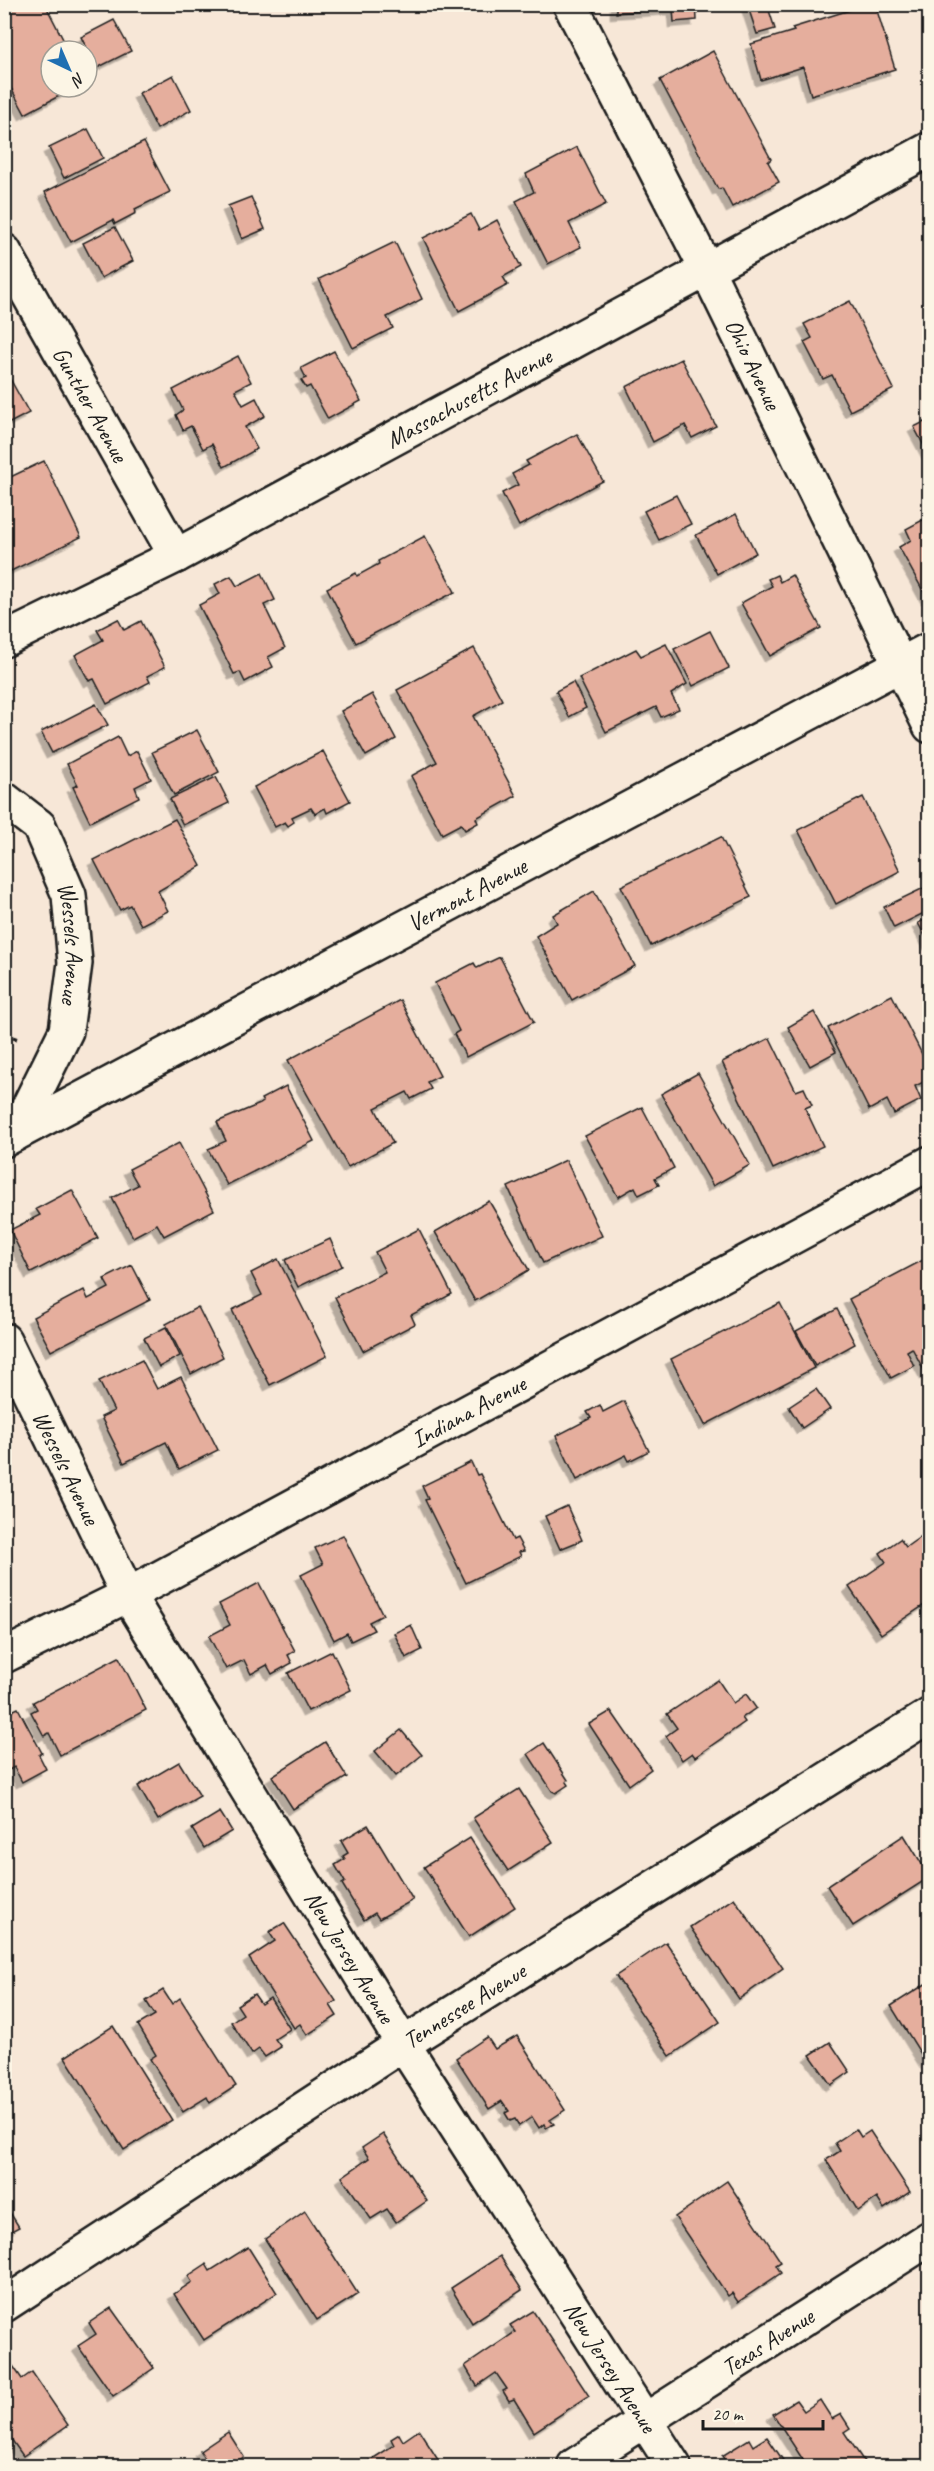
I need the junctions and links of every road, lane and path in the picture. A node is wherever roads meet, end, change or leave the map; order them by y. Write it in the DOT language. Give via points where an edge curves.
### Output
graph roads {
  1 [pos="570,4"];
  2 [pos="930,149"];
  3 [pos="4,251"];
  4 [pos="706,268"];
  5 [pos="176,556"];
  6 [pos="4,640"];
  7 [pos="930,649"];
  8 [pos="899,664"];
  9 [pos="930,726"];
  10 [pos="4,800"];
  11 [pos="10,1137"];
  12 [pos="930,1163"];
  13 [pos="4,1340"];
  14 [pos="128,1595"];
  15 [pos="4,1656"];
  16 [pos="930,1715"];
  17 [pos="403,2044"];
  18 [pos="930,2238"];
  19 [pos="4,2305"];
  20 [pos="644,2420"];
  21 [pos="574,2466"];
  22 [pos="674,2466"];
  1 -- 4 [label="street, Ohio Avenue"];
  2 -- 4 [label="street, Massachusetts Avenue"];
  3 -- 5 [label="street, Gunther Avenue"];
  4 -- 5 [label="street, Massachusetts Avenue"];
  4 -- 8 [label="street, Ohio Avenue"];
  5 -- 6 [label="street, Massachusetts Avenue"];
  7 -- 8 [label="street, Vermont Avenue"];
  8 -- 9 [label="street, Ohio Avenue"];
  8 -- 11 [label="street, Vermont Avenue"];
  10 -- 11 [label="street, Wessels Avenue" via="39,826 69,895 75,963 66,1031"];
  12 -- 14 [label="street, Indiana Avenue"];
  13 -- 14 [label="street, Wessels Avenue"];
  14 -- 15 [label="street, Indiana Avenue"];
  14 -- 17 [label="street, New Jersey Avenue"];
  16 -- 17 [label="street, Tennessee Avenue"];
  17 -- 19 [label="street, Tennessee Avenue"];
  17 -- 20 [label="street, New Jersey Avenue"];
  18 -- 20 [label="street, Texas Avenue"];
  20 -- 21 [label="street, Texas Avenue"];
  20 -- 22 [label="street, New Jersey Avenue"];
}
